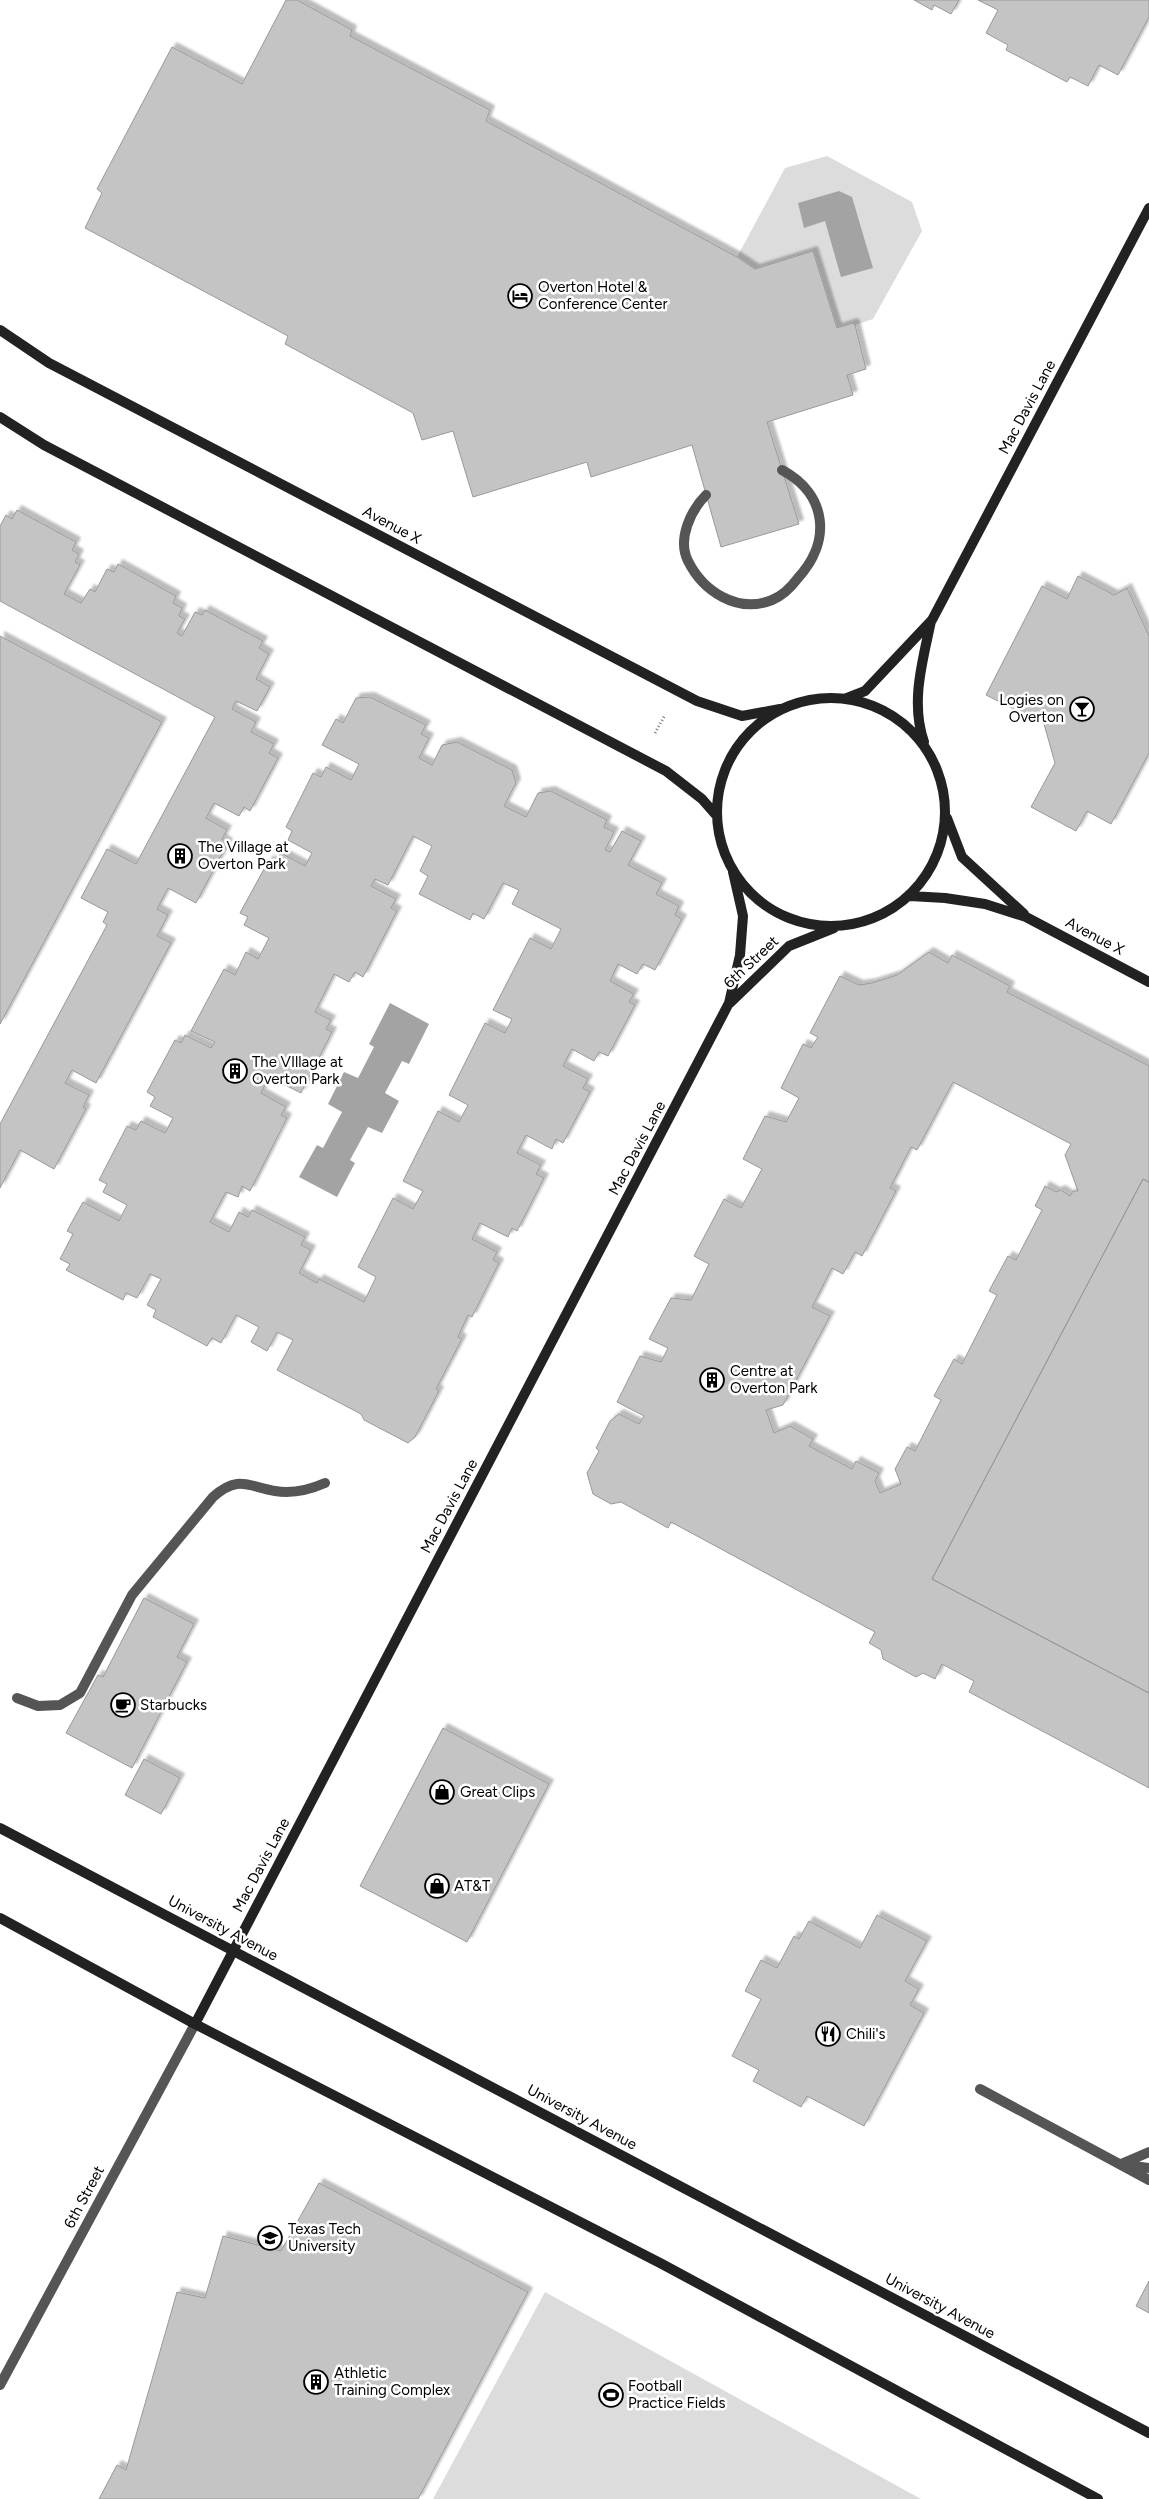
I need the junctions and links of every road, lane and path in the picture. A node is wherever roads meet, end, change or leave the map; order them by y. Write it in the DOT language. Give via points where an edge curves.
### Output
graph roads {
  1 [pos="1149,208"];
  2 [pos="0,330"];
  3 [pos="0,417"];
  4 [pos="782,470"];
  5 [pos="706,495"];
  6 [pos="932,620"];
  7 [pos="847,698"];
  8 [pos="780,709"];
  9 [pos="665,714"];
  10 [pos="653,737"];
  11 [pos="926,746"];
  12 [pos="716,815"];
  13 [pos="947,818"];
  14 [pos="733,872"];
  15 [pos="910,896"];
  16 [pos="1026,917"];
  17 [pos="834,928"];
  18 [pos="1149,982"];
  19 [pos="729,1003"];
  20 [pos="324,1483"];
  21 [pos="17,1698"];
  22 [pos="0,1828"];
  23 [pos="0,1918"];
  24 [pos="233,1950"];
  25 [pos="195,2024"];
  26 [pos="980,2089"];
  27 [pos="1149,2152"];
  28 [pos="1149,2162"];
  29 [pos="1121,2164"];
  30 [pos="1149,2168"];
  31 [pos="1149,2175"];
  32 [pos="1149,2180"];
  33 [pos="0,2385"];
  34 [pos="1149,2433"];
  35 [pos="1098,2499"];
  1 -- 6 [label="street, Mac Davis Lane"];
  2 -- 8 [label="street, Avenue X" via="49,363 697,701 742,716"];
  3 -- 12 [label="street" via="52,449 666,771 702,799"];
  4 -- 5 [label="street" via="808,489 818,509 820,526 817,546 808,568 791,587 773,600 750,604 730,601 712,592 696,577 686,558 685,541 696,505"];
  6 -- 7 [label="street" via="865,691"];
  6 -- 11 [label="street" via="917,705 919,728"];
  7 -- 8 [label="street" via="813,698"];
  7 -- 11 [label="street" via="877,707 904,723"];
  8 -- 12 [label="street" via="759,723 741,742 724,772"];
  9 -- 10 [label="path"];
  11 -- 13 [label="street" via="942,780"];
  12 -- 14 [label="street" via="720,844"];
  13 -- 15 [label="street" via="941,847 929,874"];
  13 -- 16 [label="street, Avenue X" via="962,857"];
  14 -- 17 [label="street" via="758,902 794,922"];
  14 -- 19 [label="street, 6th Street" via="743,916 740,955"];
  15 -- 16 [label="street, Avenue X" via="984,904"];
  15 -- 17 [label="street" via="887,913 862,924"];
  16 -- 18 [label="street, Avenue X"];
  17 -- 19 [label="street, 6th Street" via="789,946"];
  19 -- 24 [label="street, Mac Davis Lane"];
  20 -- 21 [label="street" via="309,1490 292,1492 236,1483 225,1486 132,1595 80,1693 60,1705 38,1706"];
  22 -- 24 [label="street, University Avenue"];
  23 -- 25 [label="street"];
  24 -- 25 [label="street, Mac Davis Lane"];
  24 -- 34 [label="street, University Avenue"];
  25 -- 33 [label="street, 6th Street"];
  25 -- 35 [label="street" via="662,2264"];
  26 -- 29 [label="street"];
  27 -- 29 [label="street"];
  28 -- 29 [label="street"];
  29 -- 30 [label="street"];
  29 -- 31 [label="street"];
  29 -- 32 [label="street"];
}
